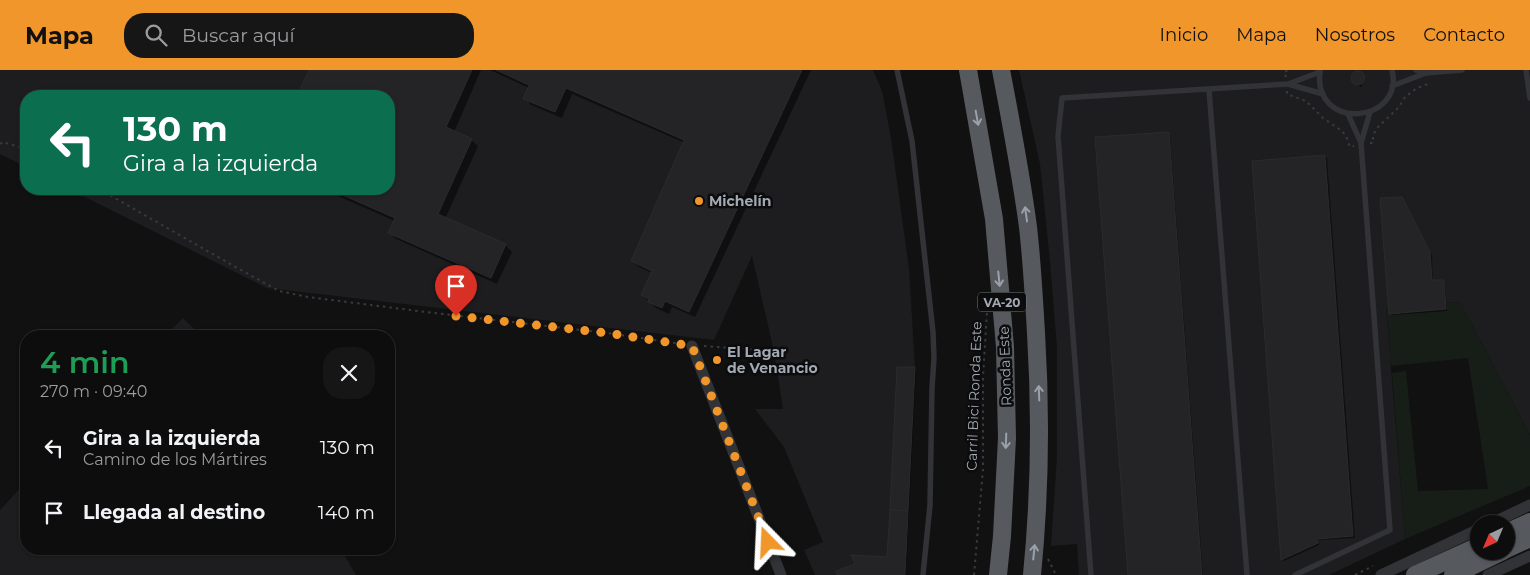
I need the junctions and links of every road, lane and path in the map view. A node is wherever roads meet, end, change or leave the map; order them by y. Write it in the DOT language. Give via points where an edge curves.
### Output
graph roads {
  1 [pos="897,70"];
  2 [pos="968,70"];
  3 [pos="1001,70"];
  4 [pos="1392,70"];
  5 [pos="1416,70"];
  6 [pos="1462,70"];
  7 [pos="1526,70"];
  8 [pos="1320,71"];
  9 [pos="1426,72"];
  10 [pos="1288,84"];
  11 [pos="1392,86"];
  12 [pos="1209,90"];
  13 [pos="1323,94"];
  14 [pos="1530,98"];
  15 [pos="1370,112"];
  16 [pos="1348,114"];
  17 [pos="0,144"];
  18 [pos="1361,144"];
  19 [pos="20,147"];
  20 [pos="110,195"];
  21 [pos="987,309"];
  22 [pos="692,346"];
  23 [pos="774,351"];
  24 [pos="1530,505"];
  25 [pos="1509,515"];
  26 [pos="1530,522"];
  27 [pos="1515,529"];
  28 [pos="1470,533"];
  29 [pos="1459,538"];
  30 [pos="1530,538"];
  31 [pos="1515,546"];
  32 [pos="1470,554"];
  33 [pos="1530,556"];
  34 [pos="1479,560"];
  35 [pos="1450,571"];
  36 [pos="781,575"];
  37 [pos="923,575"];
  38 [pos="974,575"];
  39 [pos="998,575"];
  40 [pos="1032,575"];
  41 [pos="1091,575"];
  42 [pos="1247,575"];
  43 [pos="1295,575"];
  44 [pos="1381,575"];
  45 [pos="1415,575"];
  46 [pos="1488,575"];
  1 -- 37 [label="lane" via="912,141 933,332 930,505"];
  2 -- 39 [label="highway, Ronda Este / VA-20, one-way" via="994,219 1005,347 1007,438"];
  40 -- 3 [label="highway, VA-20, one-way" via="1037,530 1040,418 1035,307 1028,228"];
  4 -- 11 [label="lane"];
  5 -- 9 [label="lane"];
  6 -- 9 [label="lane"];
  7 -- 14 [label="lane"];
  8 -- 10 [label="lane"];
  8 -- 13 [label="lane"];
  9 -- 11 [label="lane"];
  10 -- 12 [label="lane"];
  10 -- 13 [label="lane"];
  11 -- 15 [label="lane" via="1384,102"];
  12 -- 41 [label="lane" via="1062,98 1058,136"];
  12 -- 42 [label="lane"];
  13 -- 16 [label="lane" via="1329,103"];
  15 -- 16 [label="lane"];
  15 -- 18 [label="lane"];
  16 -- 18 [label="lane"];
  17 -- 19 [label="path"];
  18 -- 43 [label="lane" via="1390,530"];
  20 -- 22 [label="path" via="279,290 308,297"];
  21 -- 38 [label="path, Carril Bici Ronda Este" via="983,469"];
  22 -- 23 [label="path"];
  22 -- 36 [label="street"];
  24 -- 25 [label="street"];
  26 -- 27 [label="highway"];
  28 -- 29 [label="street"];
  29 -- 35 [label="street" via="1441,554"];
  29 -- 44 [label="street"];
  30 -- 31 [label="highway"];
  32 -- 35 [label="highway"];
  33 -- 46 [label="street"];
  34 -- 35 [label="highway"];
  35 -- 45 [label="highway"];
}
